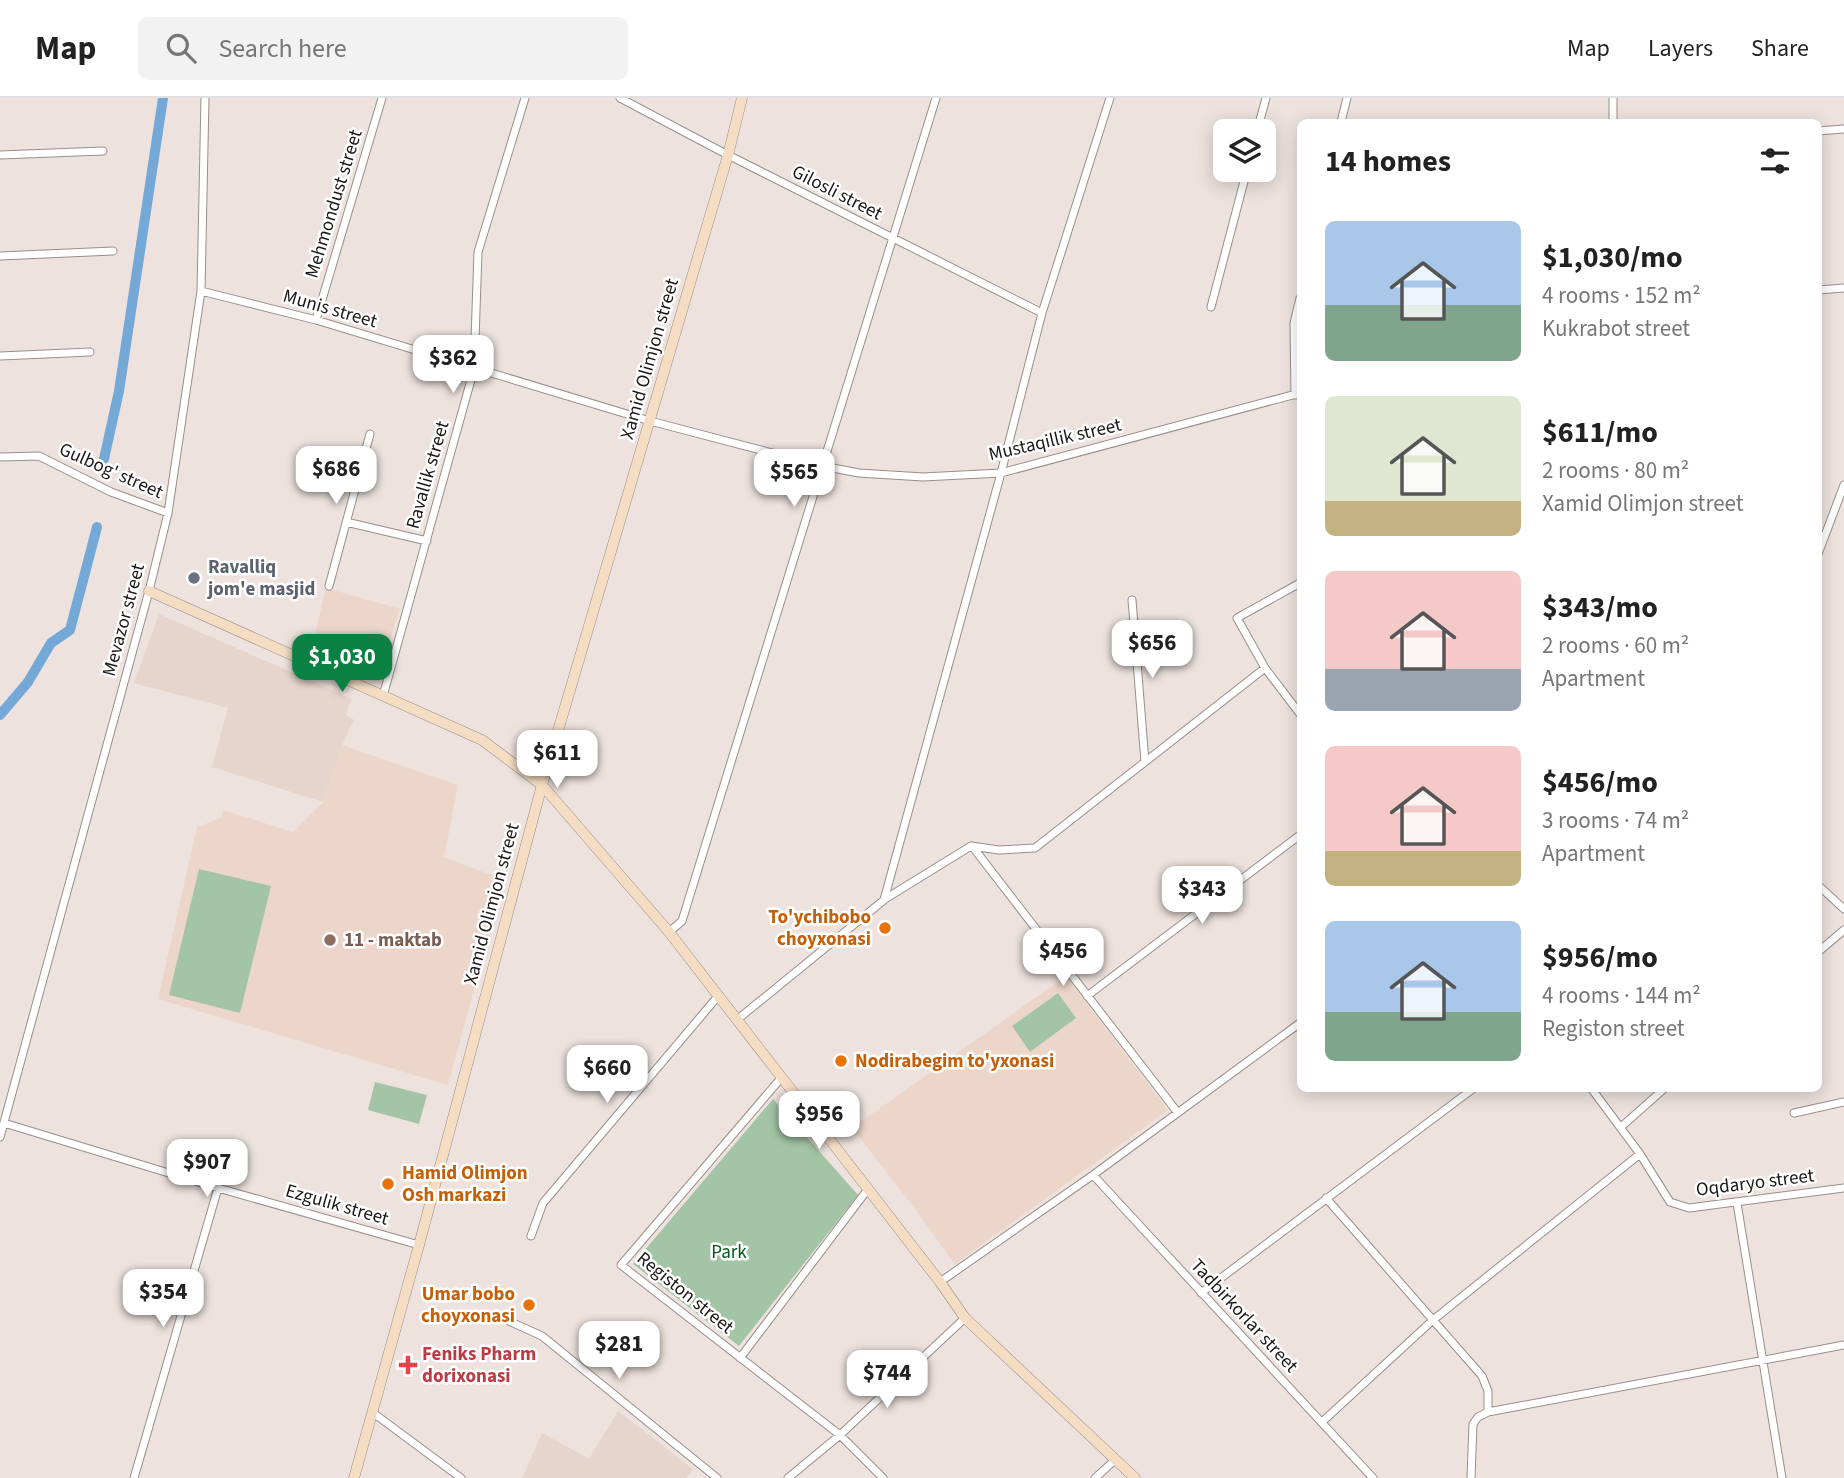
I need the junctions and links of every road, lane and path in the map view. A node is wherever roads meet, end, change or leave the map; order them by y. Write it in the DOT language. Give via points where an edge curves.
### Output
graph roads {
  1 [pos="205,98"];
  2 [pos="382,98"];
  3 [pos="525,98"];
  4 [pos="620,98"];
  5 [pos="741,98"];
  6 [pos="936,98"];
  7 [pos="1110,98"];
  8 [pos="1266,98"];
  9 [pos="1347,98"];
  10 [pos="1613,98"];
  11 [pos="1260,119"];
  12 [pos="1342,119"];
  13 [pos="1613,119"];
  14 [pos="1844,129"];
  15 [pos="1822,131"];
  16 [pos="103,151"];
  17 [pos="0,155"];
  18 [pos="728,155"];
  19 [pos="1244,182"];
  20 [pos="892,238"];
  21 [pos="113,251"];
  22 [pos="0,256"];
  23 [pos="1844,288"];
  24 [pos="201,290"];
  25 [pos="1822,290"];
  26 [pos="1211,307"];
  27 [pos="1297,310"];
  28 [pos="1041,313"];
  29 [pos="316,320"];
  30 [pos="90,352"];
  31 [pos="0,356"];
  32 [pos="474,369"];
  33 [pos="1297,394"];
  34 [pos="650,422"];
  35 [pos="370,434"];
  36 [pos="0,457"];
  37 [pos="822,466"];
  38 [pos="1001,473"];
  39 [pos="1844,485"];
  40 [pos="168,513"];
  41 [pos="346,522"];
  42 [pos="426,541"];
  43 [pos="1822,543"];
  44 [pos="1297,585"];
  45 [pos="329,586"];
  46 [pos="149,591"];
  47 [pos="1132,600"];
  48 [pos="1265,668"];
  49 [pos="383,696"];
  50 [pos="1297,710"];
  51 [pos="1145,762"];
  52 [pos="542,785"];
  53 [pos="1297,837"];
  54 [pos="971,846"];
  55 [pos="1822,889"];
  56 [pos="884,900"];
  57 [pos="1844,909"];
  58 [pos="1844,930"];
  59 [pos="669,932"];
  60 [pos="1822,949"];
  61 [pos="719,995"];
  62 [pos="1087,996"];
  63 [pos="738,1019"];
  64 [pos="1297,1025"];
  65 [pos="782,1077"];
  66 [pos="1469,1092"];
  67 [pos="1594,1092"];
  68 [pos="1660,1092"];
  69 [pos="1844,1102"];
  70 [pos="1794,1112"];
  71 [pos="1178,1113"];
  72 [pos="4,1123"];
  73 [pos="1621,1127"];
  74 [pos="0,1137"];
  75 [pos="1640,1154"];
  76 [pos="1093,1175"];
  77 [pos="218,1188"];
  78 [pos="1844,1188"];
  79 [pos="868,1189"];
  80 [pos="1326,1198"];
  81 [pos="1737,1203"];
  82 [pos="531,1236"];
  83 [pos="419,1245"];
  84 [pos="940,1282"];
  85 [pos="1201,1293"];
  86 [pos="500,1317"];
  87 [pos="965,1318"];
  88 [pos="1433,1320"];
  89 [pos="1844,1345"];
  90 [pos="740,1357"];
  91 [pos="1762,1360"];
  92 [pos="372,1412"];
  93 [pos="1488,1412"];
  94 [pos="1322,1422"];
  95 [pos="841,1435"];
  96 [pos="1115,1460"];
  97 [pos="134,1478"];
  98 [pos="354,1478"];
  99 [pos="461,1478"];
  100 [pos="717,1478"];
  101 [pos="788,1478"];
  102 [pos="883,1478"];
  103 [pos="1094,1478"];
  104 [pos="1135,1478"];
  105 [pos="1373,1478"];
  106 [pos="1471,1478"];
  107 [pos="1782,1478"];
  1 -- 24 [label="street, Mevazor street"];
  2 -- 29 [label="street, Mehmondust street"];
  3 -- 32 [label="street, Ravallik street" via="478,252"];
  4 -- 18 [label="street, Gilosli street"];
  5 -- 18 [label="main road, Xamid Olimjon street"];
  6 -- 20 [label="street"];
  7 -- 28 [label="street"];
  8 -- 11 [label="street"];
  9 -- 12 [label="street"];
  10 -- 13 [label="street"];
  14 -- 15 [label="street"];
  16 -- 17 [label="street"];
  18 -- 20 [label="street, Gilosli street"];
  18 -- 34 [label="main road, Xamid Olimjon street"];
  19 -- 26 [label="street"];
  20 -- 28 [label="street, Gilosli street"];
  20 -- 37 [label="street"];
  21 -- 22 [label="street"];
  23 -- 25 [label="street"];
  24 -- 29 [label="street, Munis street"];
  24 -- 40 [label="street, Mevazor street"];
  27 -- 33 [label="street"];
  28 -- 38 [label="street"];
  29 -- 32 [label="street, Munis street"];
  30 -- 31 [label="street"];
  32 -- 34 [label="street, Munis street"];
  32 -- 42 [label="street, Ravallik street"];
  33 -- 38 [label="street, Mustaqillik street"];
  34 -- 37 [label="street, Mustaqillik street"];
  34 -- 52 [label="main road, Xamid Olimjon street"];
  35 -- 41 [label="street"];
  36 -- 40 [label="street, Gulbog' street" via="39,456 111,492"];
  37 -- 38 [label="street, Mustaqillik street" via="923,477"];
  37 -- 59 [label="street" via="682,921"];
  38 -- 56 [label="street"];
  39 -- 43 [label="street"];
  40 -- 46 [label="street, Mevazor street"];
  41 -- 42 [label="street"];
  41 -- 45 [label="street"];
  42 -- 49 [label="street, Ravallik street"];
  44 -- 48 [label="street" via="1237,618"];
  46 -- 49 [label="main road"];
  46 -- 72 [label="street, Mevazor street"];
  47 -- 51 [label="street"];
  48 -- 50 [label="street"];
  48 -- 51 [label="street"];
  49 -- 52 [label="main road" via="482,740"];
  51 -- 54 [label="street" via="1035,848"];
  52 -- 59 [label="main road"];
  52 -- 83 [label="main road, Xamid Olimjon street"];
  53 -- 62 [label="street"];
  54 -- 56 [label="street"];
  54 -- 62 [label="street"];
  55 -- 57 [label="street"];
  56 -- 63 [label="street"];
  58 -- 60 [label="street"];
  59 -- 61 [label="main road"];
  61 -- 63 [label="main road"];
  61 -- 82 [label="street" via="542,1203"];
  62 -- 71 [label="street"];
  63 -- 65 [label="main road"];
  64 -- 71 [label="street"];
  65 -- 79 [label="main road"];
  65 -- 90 [label="street, Registon street" via="621,1265"];
  66 -- 80 [label="street"];
  67 -- 73 [label="street"];
  68 -- 73 [label="street"];
  69 -- 70 [label="street"];
  71 -- 76 [label="street"];
  72 -- 74 [label="street, Mevazor street"];
  72 -- 77 [label="street, Ezgulik street"];
  73 -- 75 [label="street"];
  75 -- 81 [label="street, Oqdaryo street" via="1670,1202 1689,1208"];
  75 -- 88 [label="street"];
  76 -- 84 [label="street"];
  76 -- 85 [label="street, Tadbirkorlar street"];
  77 -- 83 [label="street, Ezgulik street"];
  77 -- 97 [label="street"];
  78 -- 81 [label="street, Oqdaryo street"];
  79 -- 84 [label="main road"];
  79 -- 90 [label="street"];
  80 -- 85 [label="street"];
  80 -- 88 [label="street"];
  81 -- 91 [label="street"];
  83 -- 92 [label="main road, Xamid Olimjon street"];
  84 -- 87 [label="main road"];
  85 -- 94 [label="street, Tadbirkorlar street"];
  86 -- 100 [label="street" via="542,1336"];
  87 -- 95 [label="street"];
  87 -- 96 [label="main road"];
  88 -- 93 [label="street" via="1482,1376"];
  88 -- 94 [label="street"];
  89 -- 91 [label="street"];
  90 -- 95 [label="street, Registon street"];
  91 -- 93 [label="street"];
  91 -- 107 [label="street"];
  92 -- 98 [label="main road, Xamid Olimjon street"];
  92 -- 99 [label="street"];
  93 -- 106 [label="street" via="1473,1424"];
  94 -- 105 [label="street, Tadbirkorlar street"];
  95 -- 101 [label="street"];
  95 -- 102 [label="street, Registon street"];
  96 -- 103 [label="street"];
  96 -- 104 [label="main road"];
}
